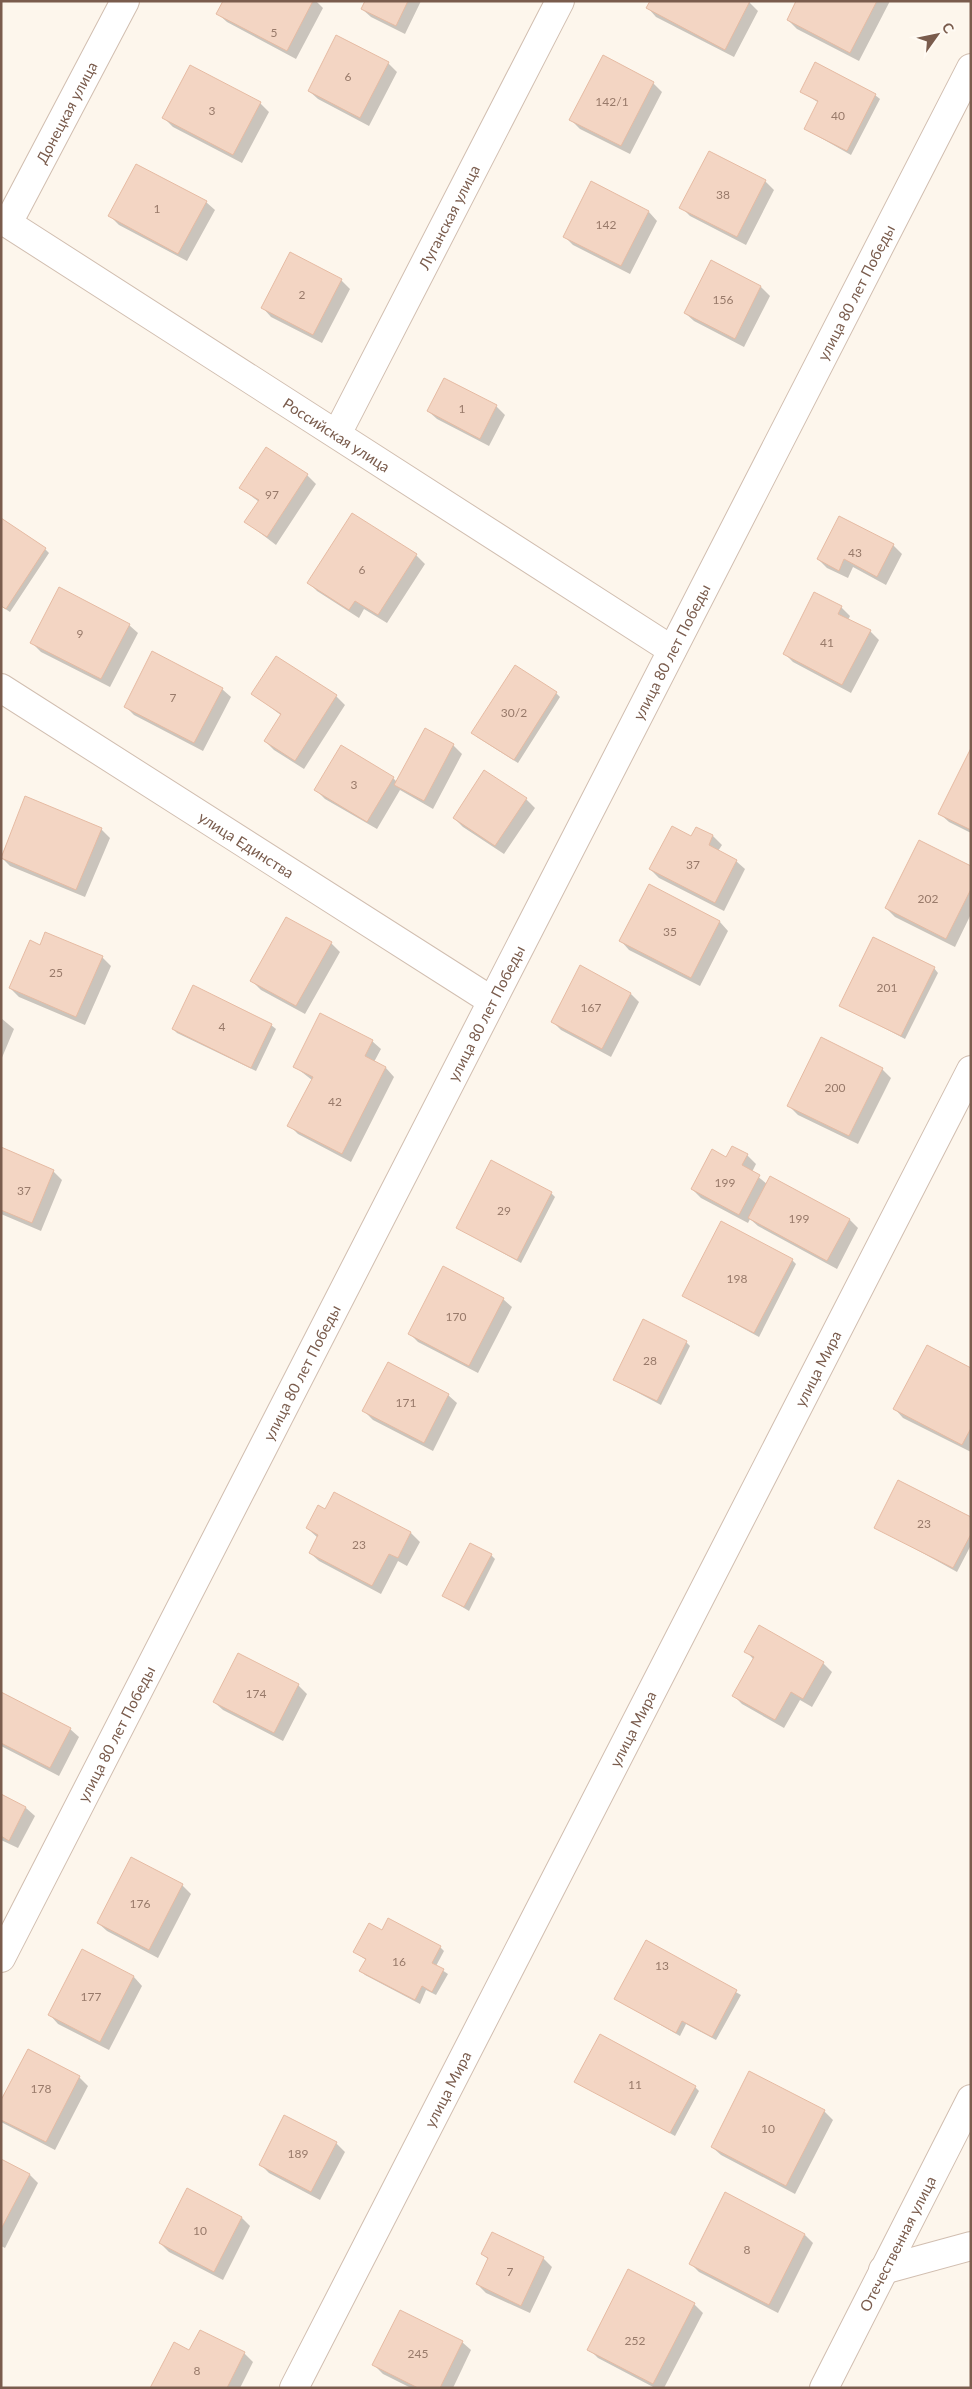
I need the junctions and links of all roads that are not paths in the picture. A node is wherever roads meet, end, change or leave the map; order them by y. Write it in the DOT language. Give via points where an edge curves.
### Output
graph roads {
  1 [pos="125,1"];
  2 [pos="560,1"];
  3 [pos="971,68"];
  4 [pos="5,221"];
  5 [pos="337,434"];
  6 [pos="672,650"];
  7 [pos="1,688"];
  8 [pos="492,1000"];
  9 [pos="971,1070"];
  10 [pos="1,1958"];
  11 [pos="971,2099"];
  12 [pos="971,2246"];
  13 [pos="883,2270"];
  14 [pos="294,2388"];
  15 [pos="824,2388"];
  1 -- 4 [label="street, Донецкая улица"];
  2 -- 5 [label="street, Луганская улица"];
  3 -- 6 [label="street, улица 80 лет Победы"];
  4 -- 5 [label="street, Российская улица"];
  5 -- 6 [label="street, Российская улица"];
  6 -- 8 [label="street, улица 80 лет Победы"];
  7 -- 8 [label="street, улица Единства"];
  8 -- 10 [label="street, улица 80 лет Победы"];
  9 -- 14 [label="street, улица Мира"];
  11 -- 13 [label="street, Отечественная улица"];
  12 -- 13 [label="street"];
  13 -- 15 [label="street, Отечественная улица"];
}
